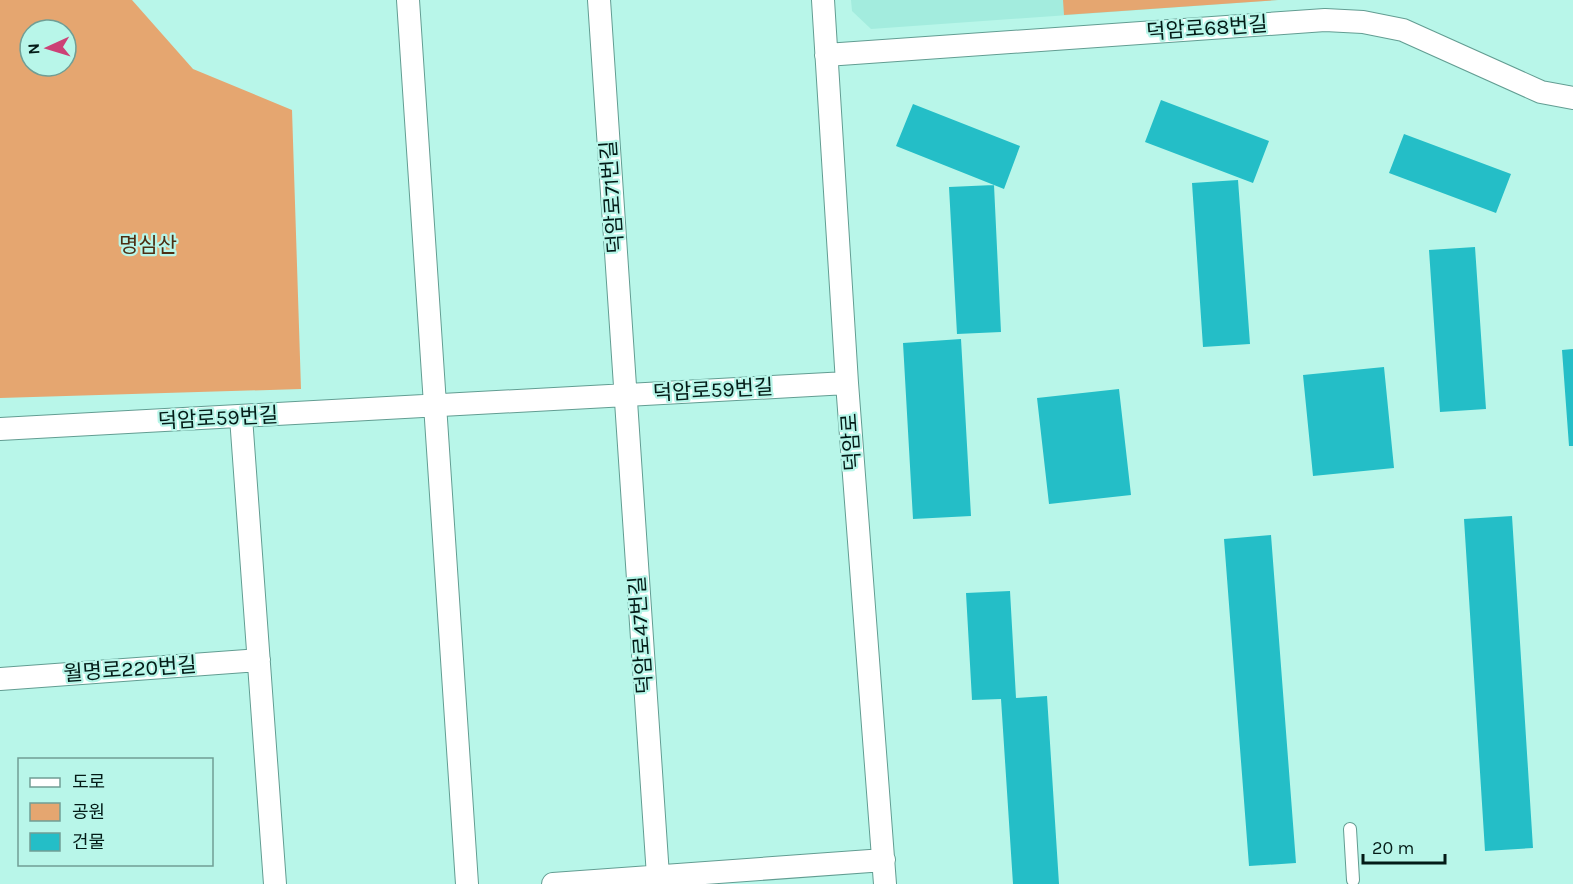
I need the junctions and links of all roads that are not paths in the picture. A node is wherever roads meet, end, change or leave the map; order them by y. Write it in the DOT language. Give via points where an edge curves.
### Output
graph roads {
  1 [pos="408,0"];
  2 [pos="599,0"];
  3 [pos="823,0"];
  4 [pos="826,55"];
  5 [pos="1573,98"];
  6 [pos="847,383"];
  7 [pos="625,394"];
  8 [pos="436,406"];
  9 [pos="242,417"];
  10 [pos="0,429"];
  11 [pos="259,660"];
  12 [pos="0,679"];
  13 [pos="1350,829"];
  14 [pos="884,860"];
  15 [pos="658,876"];
  16 [pos="1353,880"];
  17 [pos="275,884"];
  18 [pos="467,884"];
  19 [pos="553,884"];
  20 [pos="885,884"];
  1 -- 8 [label="street"];
  2 -- 7 [label="street, 덕암로71번길"];
  3 -- 4 [label="street, 덕암로"];
  4 -- 5 [label="street, 덕암로68번길" via="1325,20 1363,22 1403,30 1541,92"];
  4 -- 6 [label="street, 덕암로"];
  6 -- 7 [label="street, 덕암로59번길"];
  6 -- 14 [label="street, 덕암로"];
  7 -- 8 [label="street, 덕암로59번길"];
  7 -- 15 [label="street, 덕암로47번길"];
  8 -- 9 [label="street, 덕암로59번길"];
  8 -- 18 [label="street"];
  9 -- 10 [label="street, 덕암로59번길"];
  9 -- 11 [label="street"];
  11 -- 12 [label="street, 월명로220번길"];
  11 -- 17 [label="street"];
  13 -- 16 [label="lane"];
  14 -- 15 [label="street"];
  14 -- 20 [label="street, 덕암로"];
  15 -- 19 [label="street"];
}
